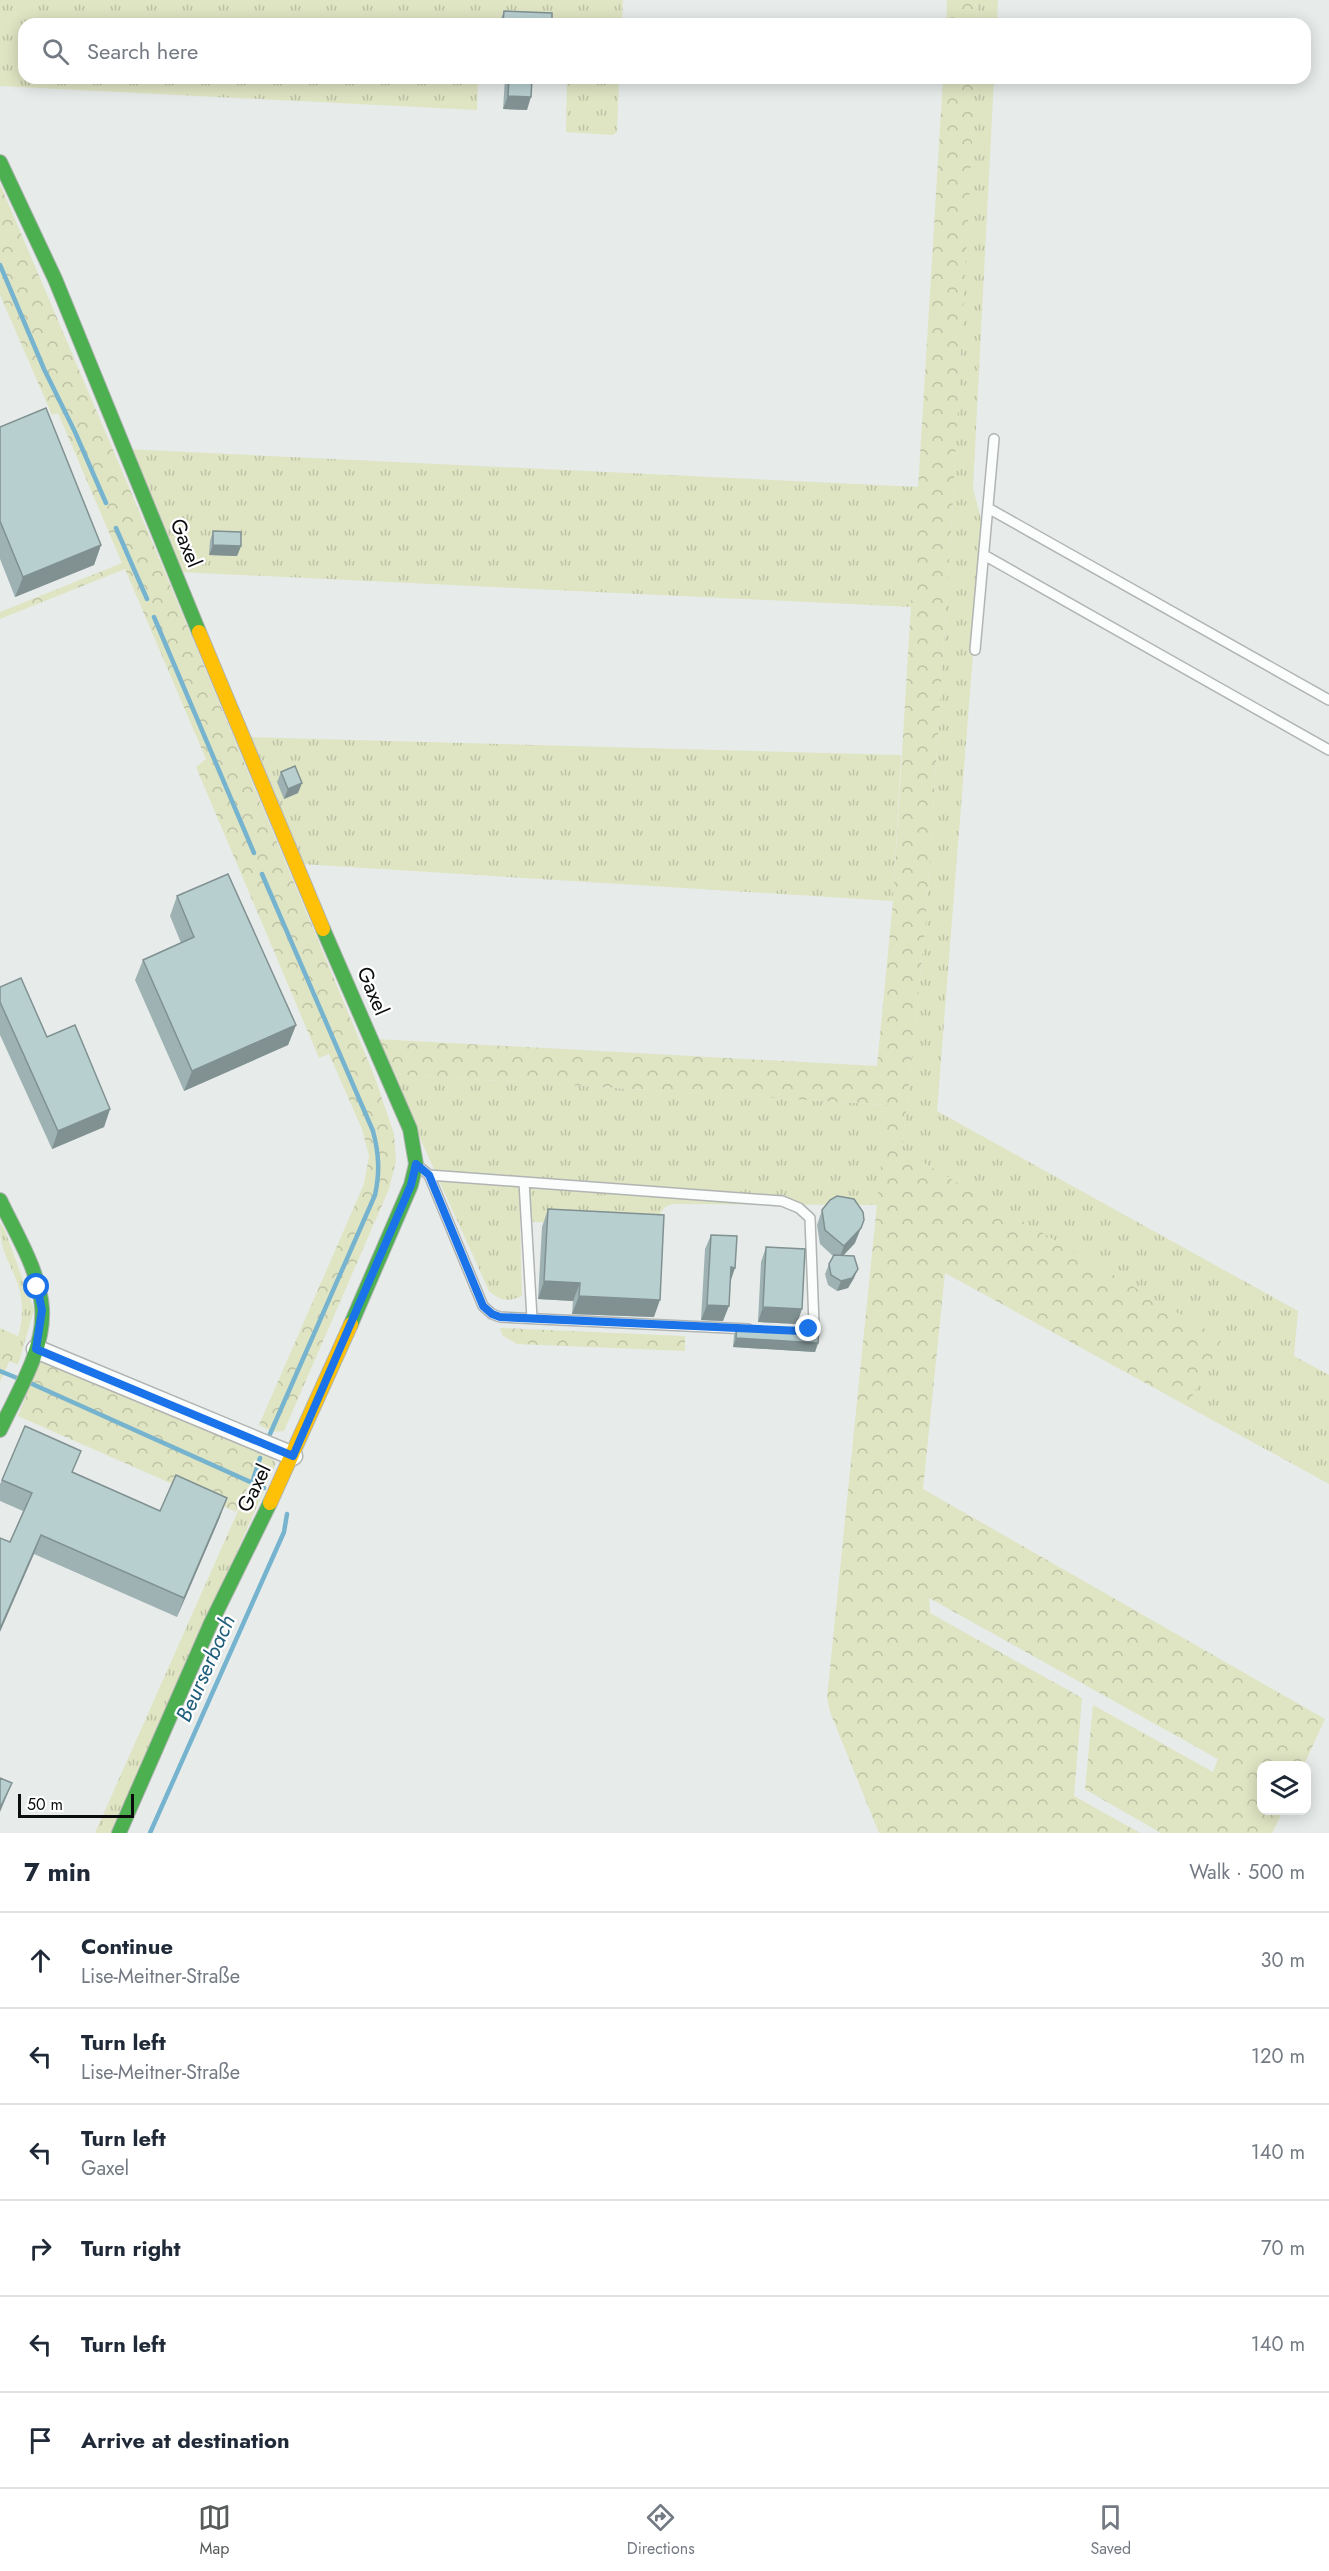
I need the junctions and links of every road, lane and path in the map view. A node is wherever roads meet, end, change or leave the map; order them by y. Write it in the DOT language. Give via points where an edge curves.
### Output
graph roads {
  1 [pos="0,162"];
  2 [pos="994,439"];
  3 [pos="988,508"];
  4 [pos="984,555"];
  5 [pos="975,650"];
  6 [pos="1329,700"];
  7 [pos="1329,750"];
  8 [pos="416,1164"];
  9 [pos="429,1175"];
  10 [pos="524,1182"];
  11 [pos="0,1200"];
  12 [pos="532,1318"];
  13 [pos="755,1329"];
  14 [pos="791,1331"];
  15 [pos="36,1349"];
  16 [pos="0,1431"];
  17 [pos="293,1456"];
  18 [pos="119,1833"];
  1 -- 8 [label="street, Gaxel" via="55,279 284,839 410,1129"];
  2 -- 3 [label="lane"];
  3 -- 4 [label="lane"];
  3 -- 6 [label="lane"];
  4 -- 5 [label="lane"];
  4 -- 7 [label="lane"];
  8 -- 9 [label="lane"];
  8 -- 17 [label="street, Gaxel" via="411,1185"];
  9 -- 10 [label="lane"];
  9 -- 12 [label="lane" via="483,1306 500,1317"];
  10 -- 12 [label="lane"];
  10 -- 14 [label="lane" via="782,1201 800,1208 810,1218 814,1324 809,1329"];
  11 -- 15 [label="street" via="37,1287 42,1310"];
  12 -- 13 [label="lane"];
  15 -- 16 [label="street"];
  15 -- 17 [label="street"];
  17 -- 18 [label="street, Gaxel" via="211,1623"];
}
